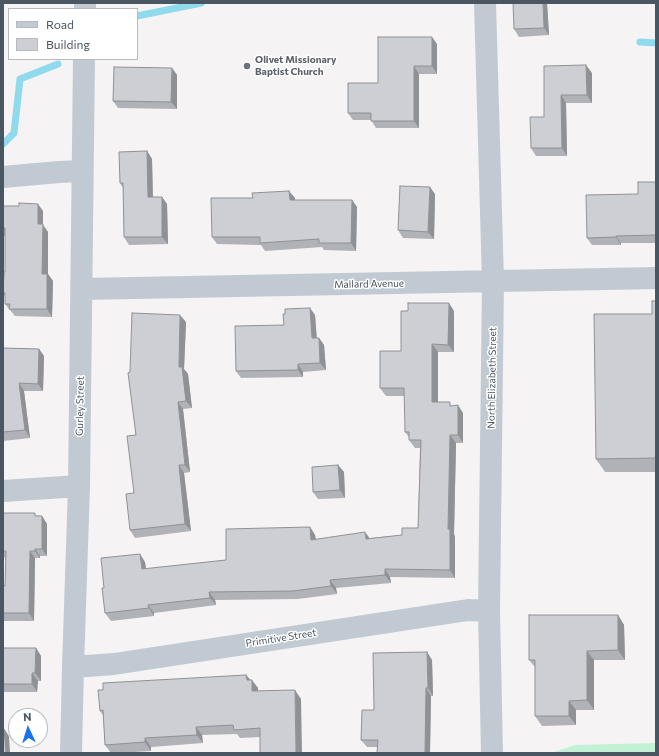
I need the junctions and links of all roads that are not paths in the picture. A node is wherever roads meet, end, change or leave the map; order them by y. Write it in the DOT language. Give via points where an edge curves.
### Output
graph roads {
  1 [pos="485,3"];
  2 [pos="84,60"];
  3 [pos="82,171"];
  4 [pos="3,177"];
  5 [pos="656,278"];
  6 [pos="493,282"];
  7 [pos="82,289"];
  8 [pos="79,486"];
  9 [pos="3,491"];
  10 [pos="489,611"];
  11 [pos="73,667"];
  12 [pos="72,753"];
  13 [pos="492,753"];
  1 -- 6 [label="street, North Elizabeth Street"];
  2 -- 3 [label="street, Gurley Street"];
  3 -- 4 [label="street"];
  3 -- 7 [label="street, Gurley Street"];
  5 -- 6 [label="street, Mallard Avenue"];
  6 -- 7 [label="street, Mallard Avenue"];
  6 -- 10 [label="street, North Elizabeth Street"];
  7 -- 8 [label="street, Gurley Street"];
  8 -- 9 [label="street"];
  8 -- 11 [label="street, Gurley Street"];
  10 -- 11 [label="street, Primitive Street" via="468,610 122,662"];
  10 -- 13 [label="street, North Elizabeth Street"];
  11 -- 12 [label="street, Gurley Street"];
}
